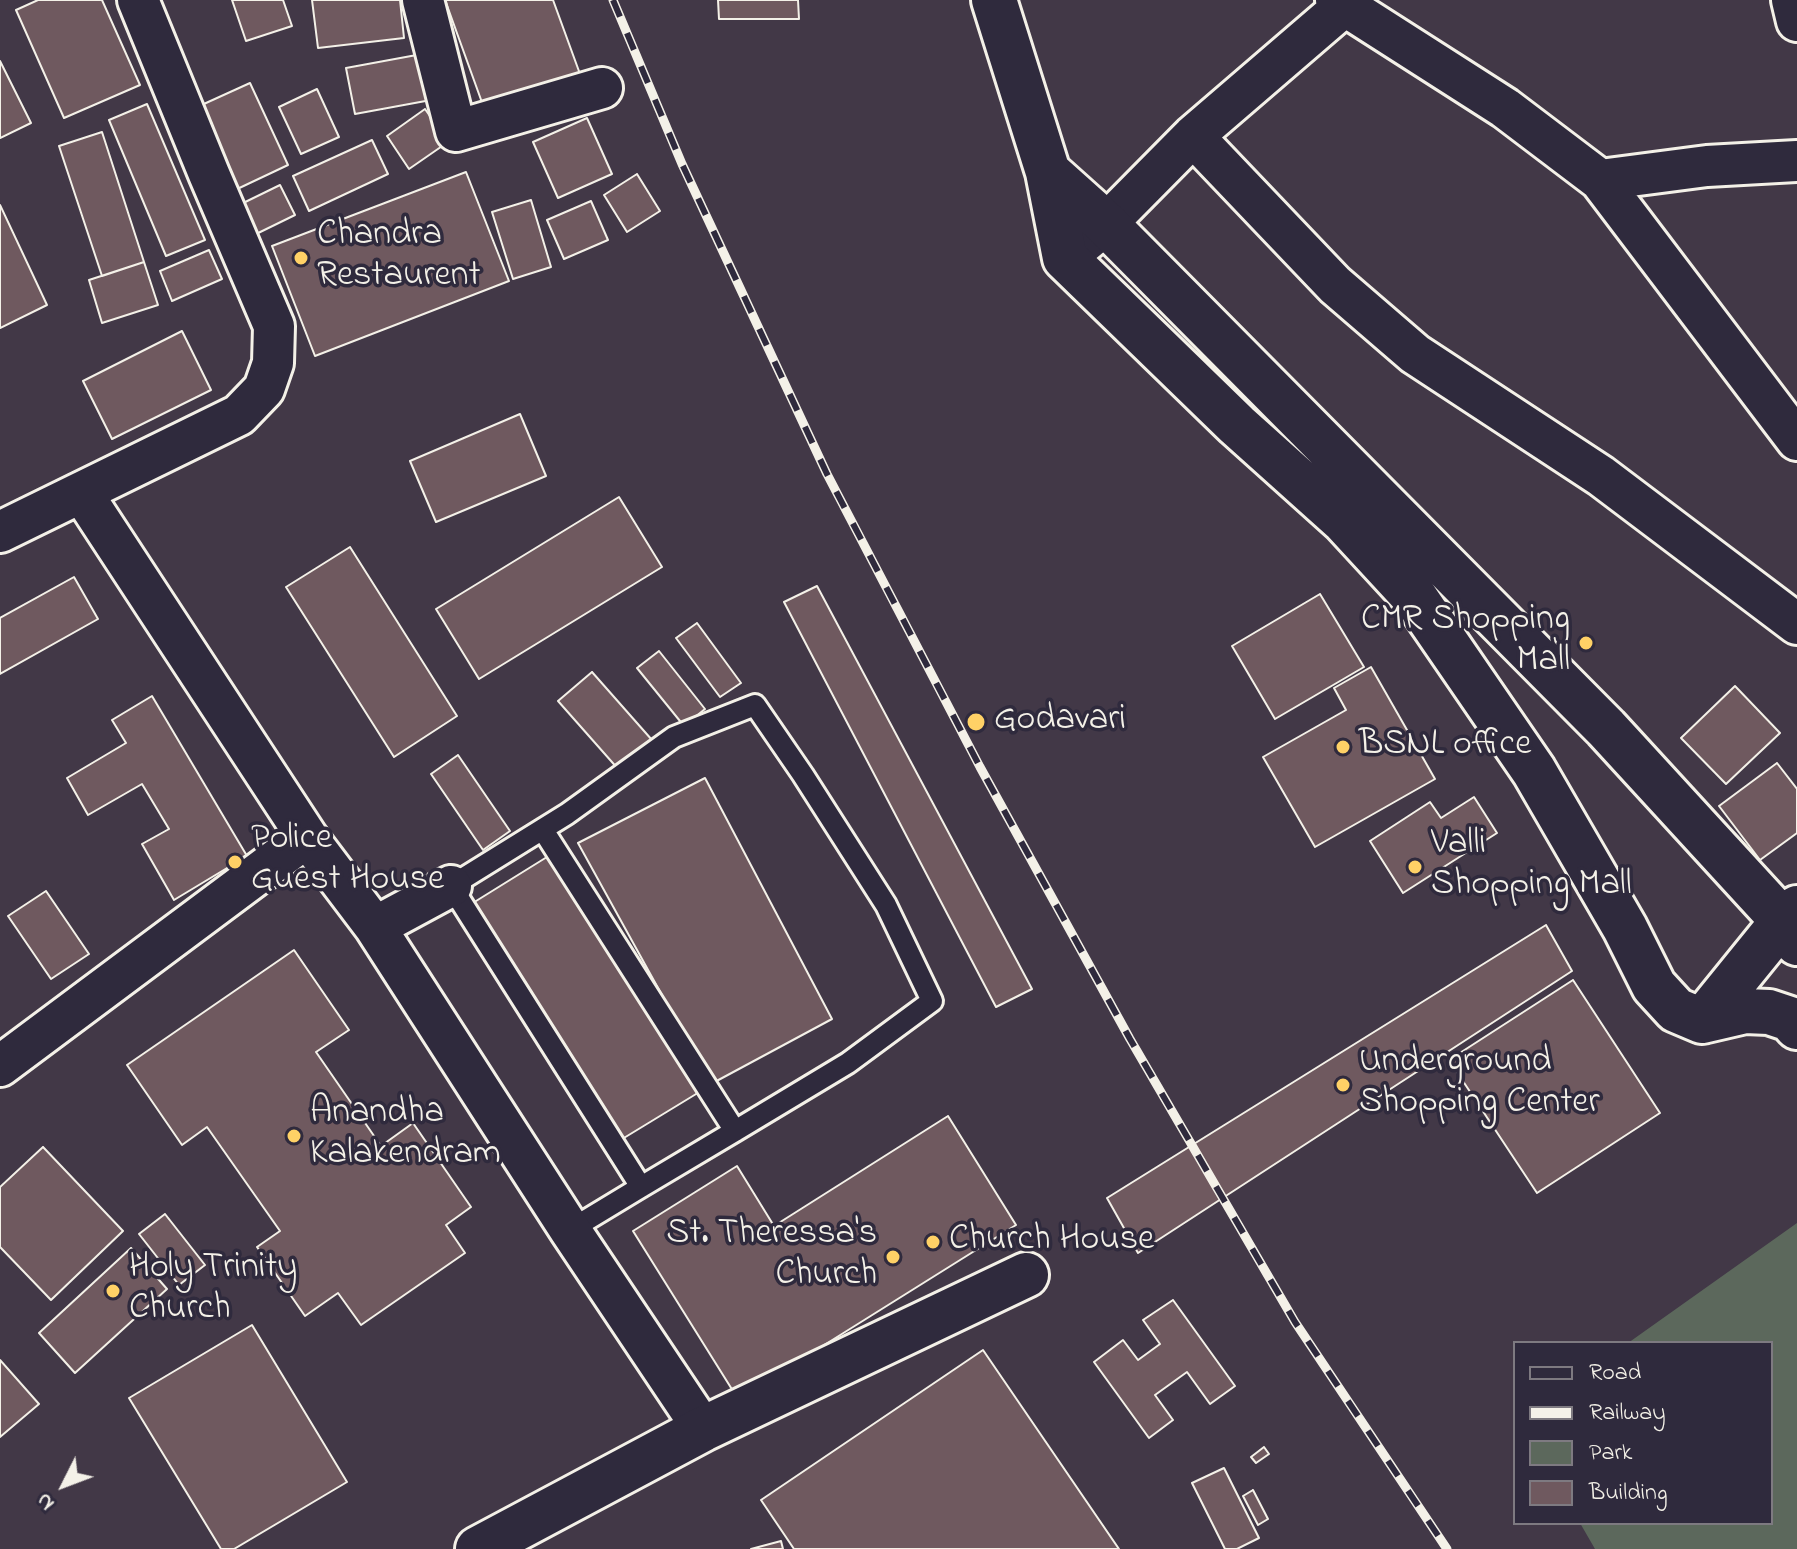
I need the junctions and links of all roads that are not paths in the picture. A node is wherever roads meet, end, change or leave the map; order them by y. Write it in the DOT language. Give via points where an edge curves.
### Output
graph roads {
  1 [pos="138,0"];
  2 [pos="423,0"];
  3 [pos="994,0"];
  4 [pos="1792,0"];
  5 [pos="1340,3"];
  6 [pos="1797,21"];
  7 [pos="602,88"];
  8 [pos="1193,136"];
  9 [pos="1797,161"];
  10 [pos="1048,172"];
  11 [pos="1600,180"];
  12 [pos="1106,224"];
  13 [pos="1065,258"];
  14 [pos="1797,440"];
  15 [pos="82,493"];
  16 [pos="0,532"];
  17 [pos="1797,624"];
  18 [pos="543,830"];
  19 [pos="307,837"];
  20 [pos="451,886"];
  21 [pos="1792,924"];
  22 [pos="375,927"];
  23 [pos="1702,1021"];
  24 [pos="1797,1027"];
  25 [pos="0,1066"];
  26 [pos="735,1131"];
  27 [pos="641,1187"];
  28 [pos="570,1230"];
  29 [pos="1026,1275"];
  30 [pos="703,1429"];
  31 [pos="478,1549"];
  1 -- 15 [label="street" via="274,326 273,363 264,389 239,415"];
  2 -- 7 [label="street" via="456,131"];
  3 -- 10 [label="street"];
  4 -- 6 [label="street"];
  5 -- 8 [label="street"];
  5 -- 11 [label="street" via="1505,108"];
  8 -- 12 [label="street"];
  8 -- 17 [label="street" via="1335,285 1415,354 1601,476"];
  9 -- 11 [label="street"];
  10 -- 12 [label="street"];
  10 -- 13 [label="street"];
  11 -- 14 [label="street"];
  12 -- 13 [label="street"];
  12 -- 21 [label="street" via="1606,728"];
  13 -- 23 [label="street" via="1345,522 1416,599 1534,771 1654,986 1676,1010"];
  15 -- 16 [label="street"];
  15 -- 19 [label="street"];
  18 -- 20 [label="lane"];
  18 -- 26 [label="lane"];
  18 -- 26 [label="lane" via="674,737 755,705 886,905 932,1001 848,1063"];
  19 -- 22 [label="street"];
  19 -- 25 [label="street"];
  20 -- 22 [label="street"];
  20 -- 27 [label="lane"];
  21 -- 23 [label="street"];
  22 -- 28 [label="street"];
  23 -- 24 [label="street" via="1745,1011 1769,1012"];
  26 -- 27 [label="lane"];
  27 -- 28 [label="lane"];
  28 -- 30 [label="street"];
  29 -- 30 [label="street"];
  30 -- 31 [label="street"];
}
